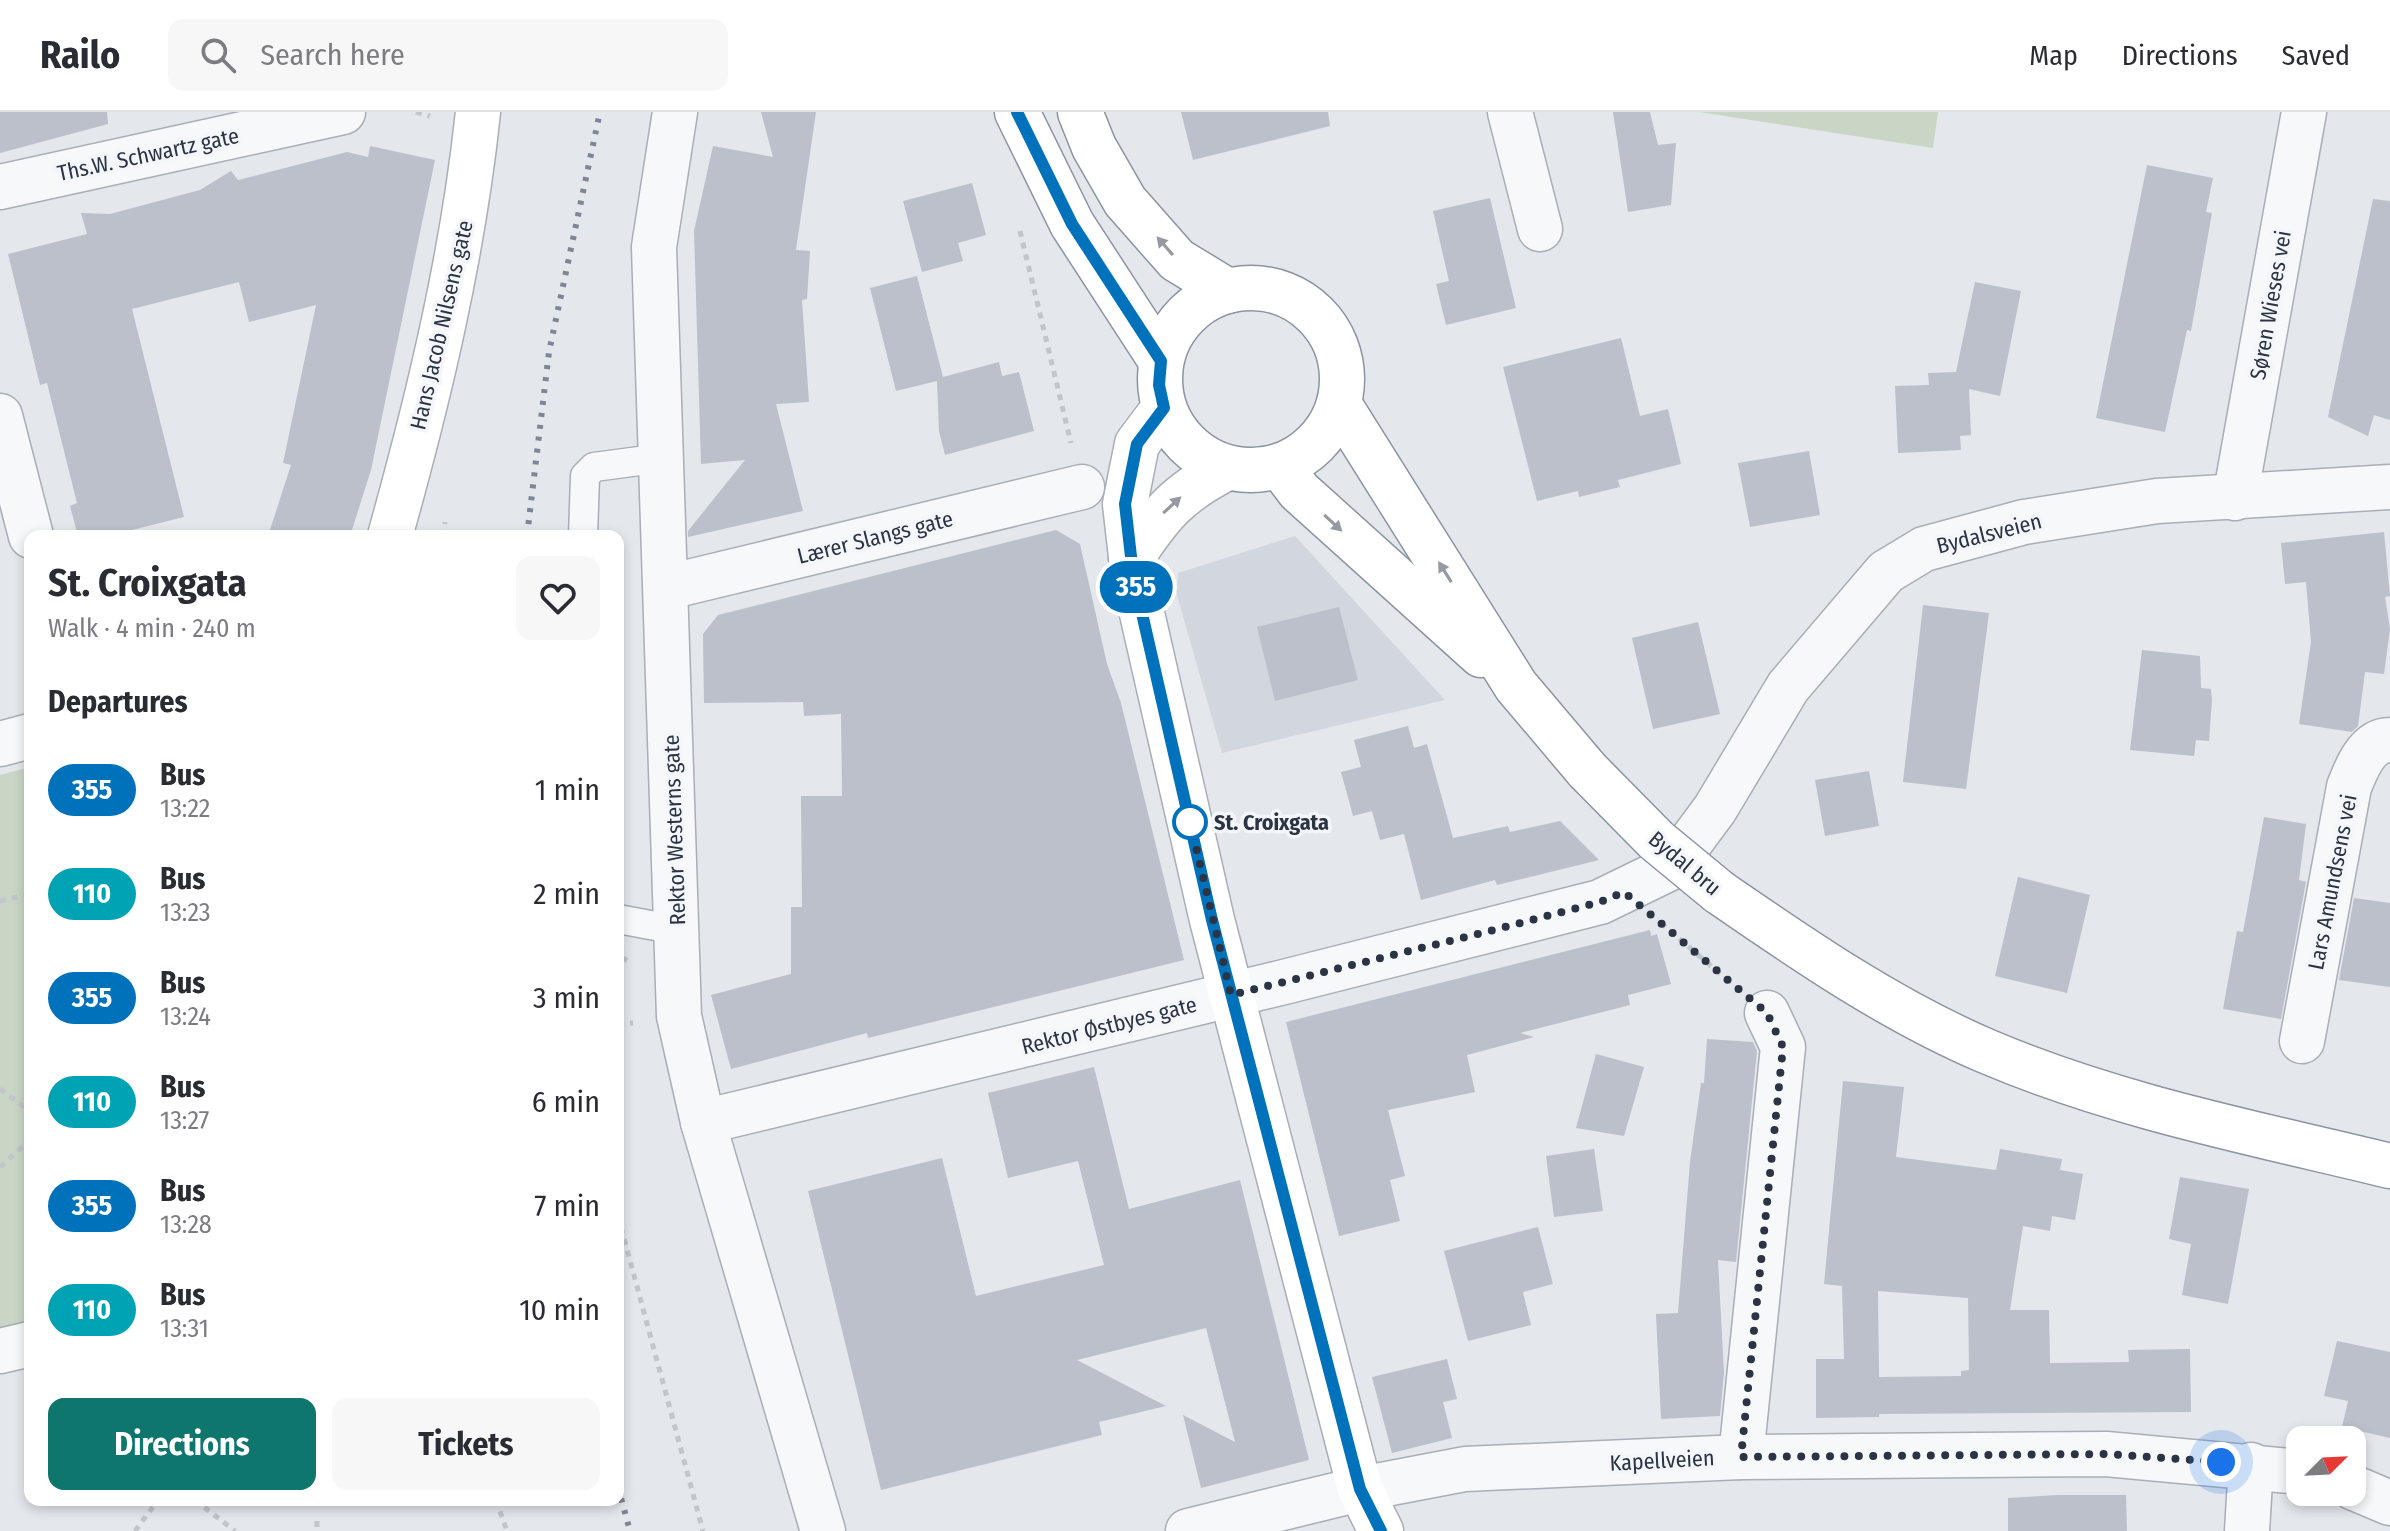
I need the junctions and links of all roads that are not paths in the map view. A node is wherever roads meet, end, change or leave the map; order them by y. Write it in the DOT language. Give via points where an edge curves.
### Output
graph roads {
  1 [pos="343,112"];
  2 [pos="478,112"];
  3 [pos="675,112"];
  4 [pos="1017,112"];
  5 [pos="1080,112"];
  6 [pos="1510,112"];
  7 [pos="2304,112"];
  8 [pos="0,187"];
  9 [pos="1540,229"];
  10 [pos="1228,291"];
  11 [pos="1161,361"];
  12 [pos="1339,404"];
  13 [pos="1164,408"];
  14 [pos="0,416"];
  15 [pos="662,458"];
  16 [pos="1280,466"];
  17 [pos="1227,468"];
  18 [pos="1082,487"];
  19 [pos="2390,487"];
  20 [pos="2235,498"];
  21 [pos="29,530"];
  22 [pos="392,530"];
  23 [pos="583,530"];
  24 [pos="1131,559"];
  25 [pos="668,587"];
  26 [pos="1516,686"];
  27 [pos="24,738"];
  28 [pos="2390,740"];
  29 [pos="0,744"];
  30 [pos="1715,809"];
  31 [pos="624,921"];
  32 [pos="677,930"];
  33 [pos="1231,995"];
  34 [pos="1767,1013"];
  35 [pos="2302,1041"];
  36 [pos="703,1122"];
  37 [pos="2390,1166"];
  38 [pos="24,1345"];
  39 [pos="0,1351"];
  40 [pos="1741,1457"];
  41 [pos="2251,1465"];
  42 [pos="2286,1470"];
  43 [pos="1360,1489"];
  44 [pos="2366,1493"];
  45 [pos="2390,1503"];
  46 [pos="823,1531"];
  47 [pos="1188,1531"];
  48 [pos="1381,1531"];
  49 [pos="2247,1531"];
  1 -- 8 [label="street, Ths.W. Schwartz gate"];
  2 -- 22 [label="main road, Hans Jacob Nilsens gate" via="468,207"];
  3 -- 15 [label="street, Rektor Westerns gate" via="654,247"];
  4 -- 11 [label="main road" via="1072,224"];
  10 -- 5 [label="main road, one-way" via="1177,260 1125,201"];
  6 -- 9 [label="street"];
  7 -- 20 [label="street, Søren Wieses vei"];
  10 -- 11 [label="main road" via="1189,313 1173,330"];
  10 -- 12 [label="main road" via="1260,288 1291,297 1316,316 1334,342 1341,373"];
  11 -- 13 [label="main road"];
  12 -- 16 [label="main road" via="1326,431 1306,452"];
  26 -- 12 [label="main road, one-way"];
  13 -- 17 [label="main road" via="1178,435 1200,456"];
  13 -- 24 [label="main road" via="1137,444 1125,504"];
  14 -- 21 [label="street"];
  15 -- 23 [label="lane" via="594,467 585,476"];
  15 -- 25 [label="street, Rektor Westerns gate"];
  16 -- 17 [label="main road" via="1254,471"];
  16 -- 26 [label="main road, one-way" via="1299,491"];
  24 -- 17 [label="main road, one-way" via="1159,517 1192,486"];
  18 -- 25 [label="street, Lærer Slangs gate"];
  19 -- 20 [label="street, Bydalsveien"];
  20 -- 30 [label="street, Bydalsveien" via="2157,501 2024,522 1924,549 1886,572 1788,687"];
  24 -- 33 [label="main road"];
  25 -- 32 [label="street, Rektor Westerns gate"];
  26 -- 37 [label="main road, Bydal bru, bridge" via="1656,840 1793,943 1894,1003 2000,1056 2119,1100"];
  27 -- 29 [label="street"];
  28 -- 35 [label="street, Lars Amundsens vei" via="2360,759 2349,787"];
  30 -- 33 [label="street, Rektor Østbyes gate" via="1672,867 1600,902"];
  31 -- 32 [label="lane"];
  32 -- 36 [label="street, Rektor Westerns gate" via="679,1016"];
  33 -- 36 [label="street, Rektor Østbyes gate"];
  33 -- 43 [label="main road"];
  34 -- 40 [label="street" via="1783,1047"];
  36 -- 46 [label="street, Rektor Westerns gate"];
  38 -- 39 [label="street"];
  40 -- 41 [label="street, Kapellveien" via="2106,1454"];
  40 -- 43 [label="street, Kapellveien" via="1465,1469"];
  41 -- 42 [label="street, Kapellveien"];
  41 -- 49 [label="street"];
  43 -- 47 [label="street, Kapellveien"];
  43 -- 48 [label="main road"];
  44 -- 45 [label="street"];
}
